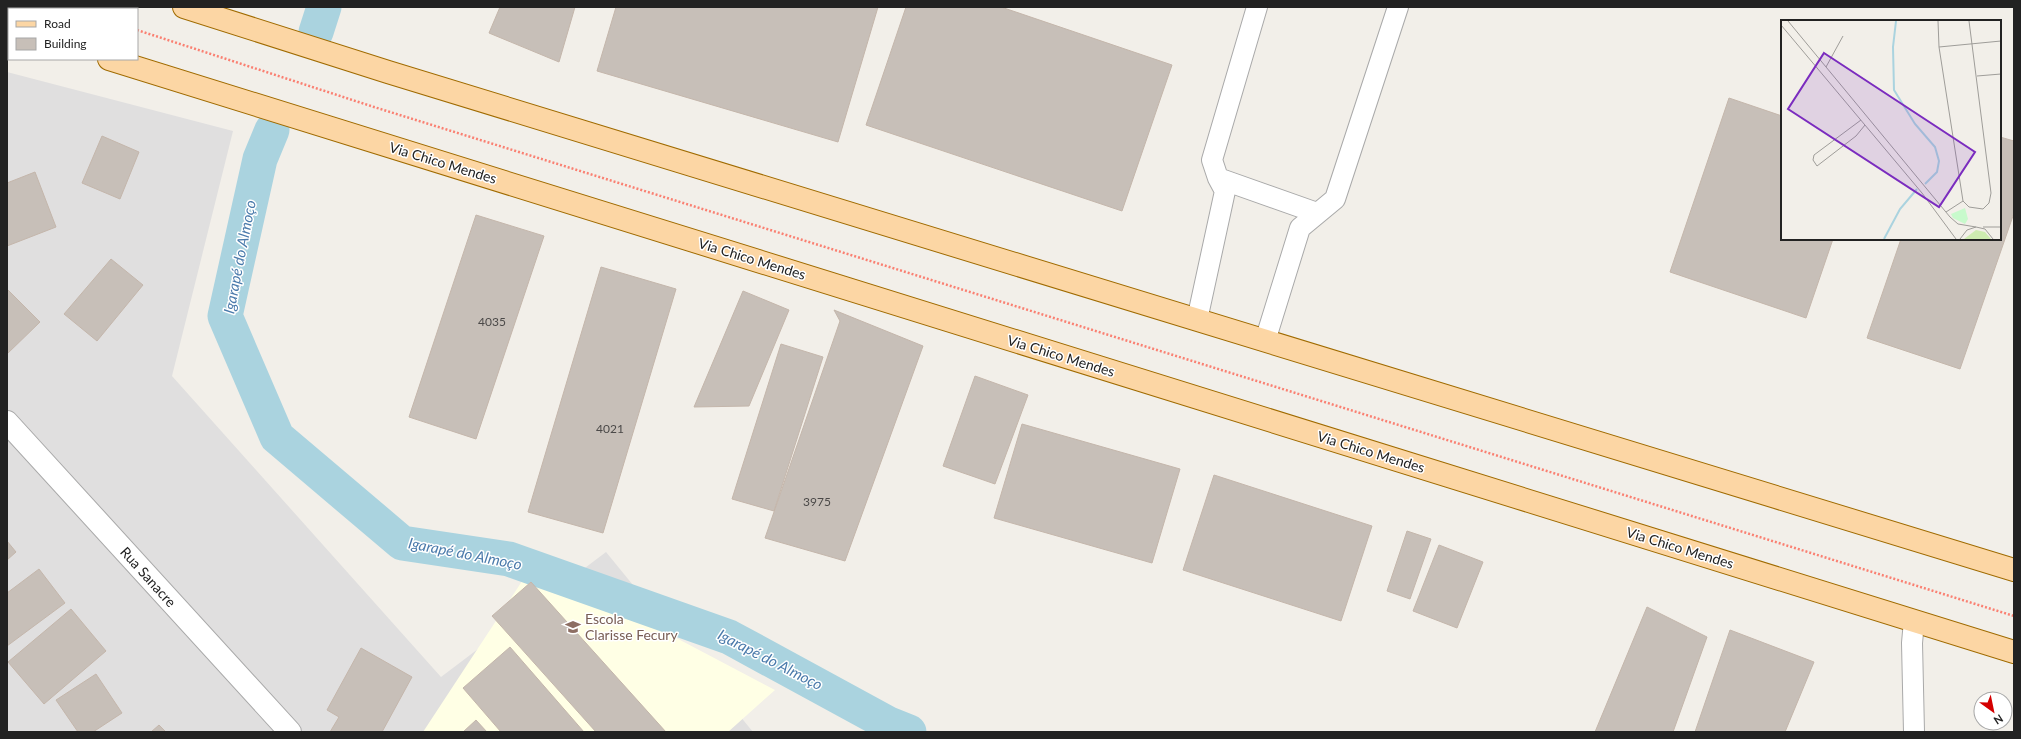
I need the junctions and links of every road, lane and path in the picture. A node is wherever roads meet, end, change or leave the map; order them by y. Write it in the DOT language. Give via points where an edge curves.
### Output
graph roads {
  1 [pos="184,7"];
  2 [pos="1257,7"];
  3 [pos="1398,7"];
  4 [pos="138,30"];
  5 [pos="112,60"];
  6 [pos="1218,178"];
  7 [pos="1317,214"];
  8 [pos="1197,320"];
  9 [pos="1266,341"];
  10 [pos="7,422"];
  11 [pos="2014,570"];
  12 [pos="2014,616"];
  13 [pos="1914,621"];
  14 [pos="2014,652"];
  15 [pos="290,732"];
  16 [pos="1914,732"];
  1 -- 8 [label="main road" via="396,75"];
  2 -- 6 [label="lane" via="1212,160"];
  3 -- 7 [label="lane" via="1335,199"];
  4 -- 12 [label="path" via="390,112"];
  5 -- 13 [label="main road, Via Chico Mendes"];
  6 -- 7 [label="lane"];
  6 -- 8 [label="lane" via="1225,191"];
  7 -- 9 [label="lane" via="1300,228"];
  8 -- 9 [label="main road"];
  9 -- 11 [label="main road"];
  10 -- 15 [label="street, Rua Sanacre"];
  13 -- 14 [label="main road, Via Chico Mendes"];
  13 -- 16 [label="lane"];
}
